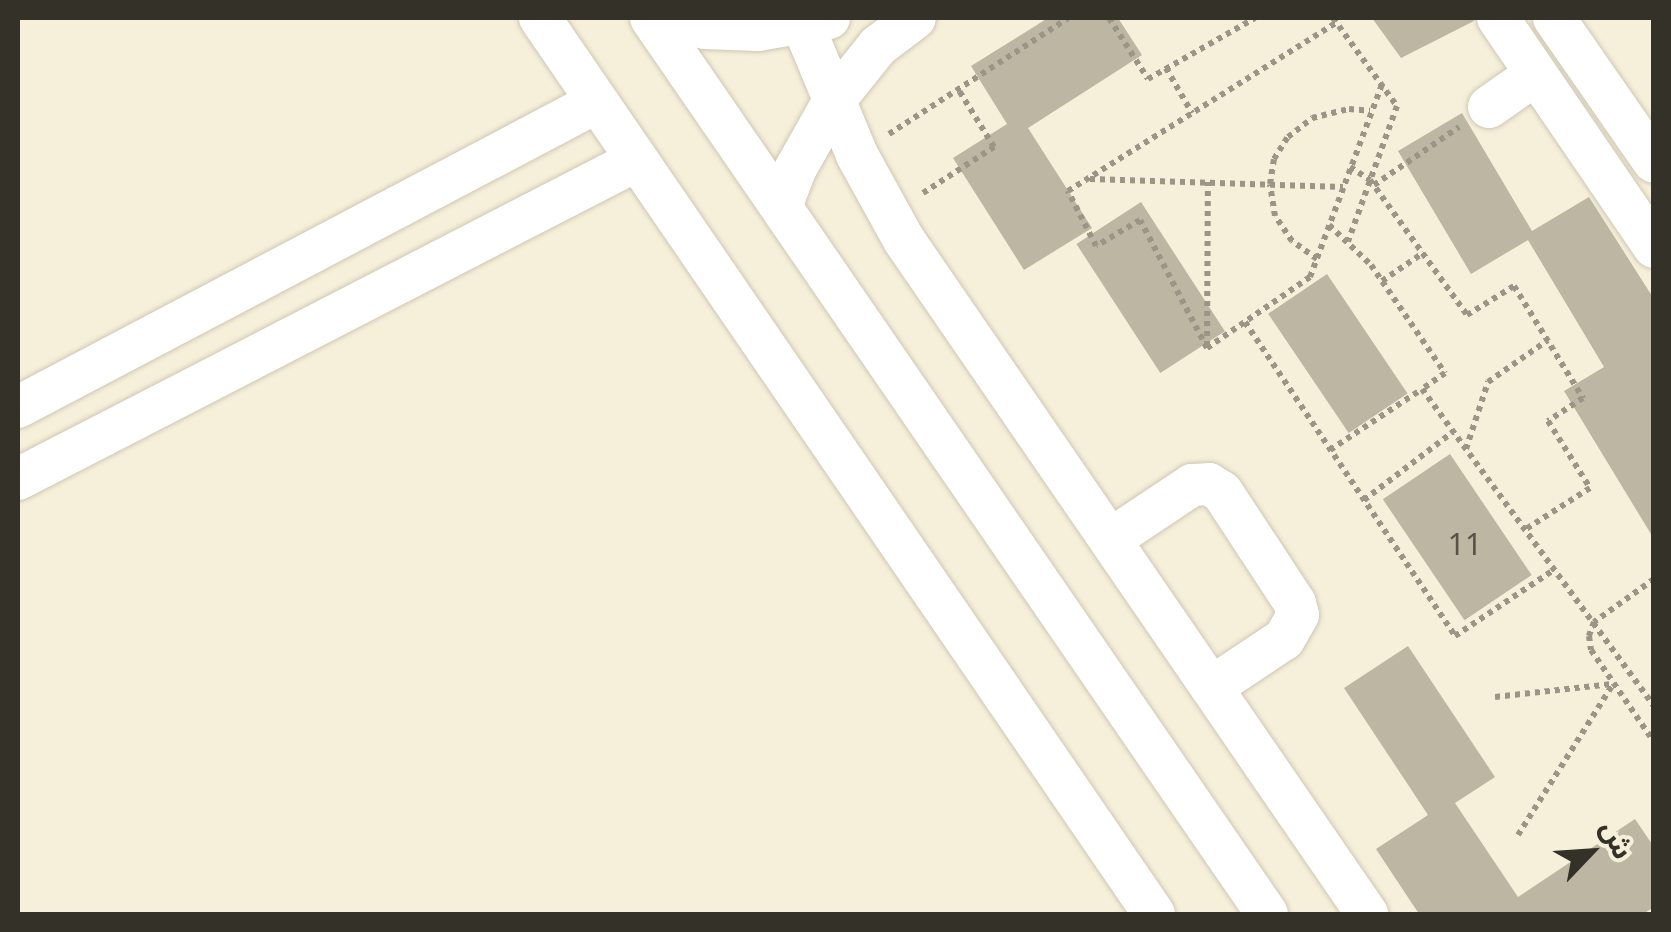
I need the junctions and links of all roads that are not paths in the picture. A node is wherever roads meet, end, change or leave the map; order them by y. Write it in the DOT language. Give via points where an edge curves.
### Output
graph roads {
  1 [pos="540,18"];
  2 [pos="651,18"];
  3 [pos="672,18"];
  4 [pos="914,18"];
  5 [pos="1498,18"];
  6 [pos="1554,18"];
  7 [pos="816,21"];
  8 [pos="734,23"];
  9 [pos="1536,74"];
  10 [pos="597,102"];
  11 [pos="833,102"];
  12 [pos="1489,106"];
  13 [pos="637,160"];
  14 [pos="1654,162"];
  15 [pos="782,204"];
  16 [pos="1654,247"];
  17 [pos="18,407"];
  18 [pos="18,480"];
  19 [pos="1110,540"];
  20 [pos="1212,687"];
  21 [pos="1154,914"];
  22 [pos="1267,914"];
  23 [pos="1367,914"];
  1 -- 10 [label="street"];
  2 -- 15 [label="street"];
  3 -- 8 [label="street" via="704,28"];
  4 -- 11 [label="street" via="878,46"];
  5 -- 9 [label="street"];
  6 -- 14 [label="street"];
  7 -- 8 [label="street"];
  7 -- 11 [label="street"];
  9 -- 12 [label="street"];
  9 -- 16 [label="street"];
  10 -- 13 [label="street"];
  10 -- 17 [label="street"];
  11 -- 15 [label="street"];
  11 -- 19 [label="street" via="888,214"];
  13 -- 18 [label="street"];
  13 -- 21 [label="street"];
  15 -- 22 [label="street"];
  19 -- 20 [label="street"];
  19 -- 20 [label="street" via="1192,486 1209,484 1222,492 1298,615 1284,639"];
  20 -- 23 [label="street"];
}
